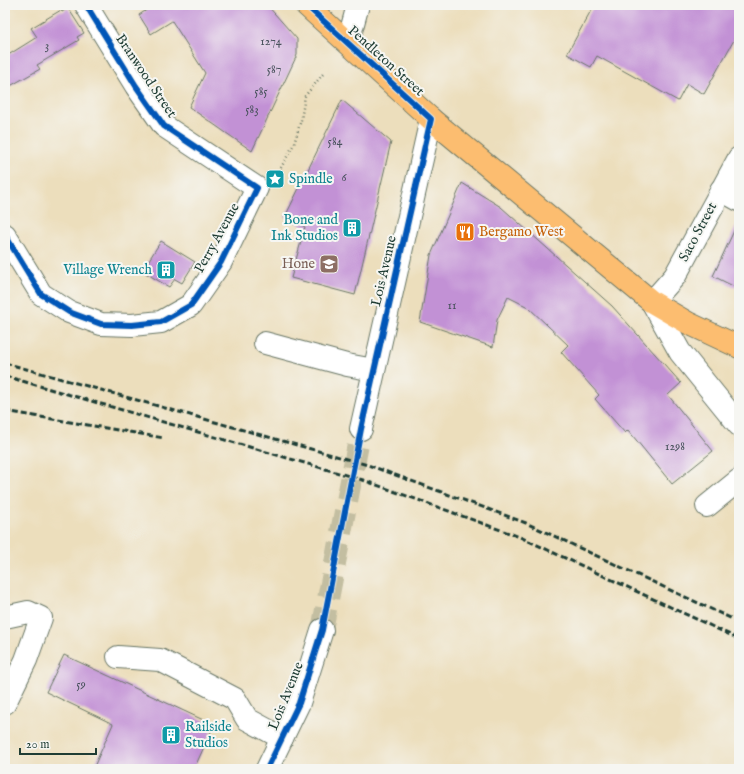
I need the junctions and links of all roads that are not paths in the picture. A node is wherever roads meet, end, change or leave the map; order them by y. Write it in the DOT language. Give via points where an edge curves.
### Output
graph roads {
  1 [pos="86,5"];
  2 [pos="306,5"];
  3 [pos="358,5"];
  4 [pos="348,42"];
  5 [pos="431,119"];
  6 [pos="739,158"];
  7 [pos="264,180"];
  8 [pos="730,195"];
  9 [pos="5,235"];
  10 [pos="15,267"];
  11 [pos="652,302"];
  12 [pos="265,343"];
  13 [pos="739,347"];
  14 [pos="374,370"];
  15 [pos="739,425"];
  16 [pos="361,429"];
  17 [pos="739,480"];
  18 [pos="707,506"];
  19 [pos="5,617"];
  20 [pos="322,630"];
  21 [pos="118,657"];
  22 [pos="5,703"];
  23 [pos="282,738"];
  24 [pos="267,769"];
  1 -- 7 [label="street, Branwood Street" via="164,126"];
  2 -- 4 [label="main road, Pendleton Street"];
  3 -- 4 [label="street"];
  4 -- 5 [label="main road, Pendleton Street"];
  5 -- 11 [label="main road, Pendleton Street"];
  5 -- 14 [label="street, Lois Avenue"];
  6 -- 8 [label="street, Saco Street"];
  7 -- 10 [label="street, Perry Avenue" via="221,262 191,305 162,322 132,325 101,324 69,312 41,294"];
  8 -- 11 [label="street, Saco Street" via="675,276"];
  9 -- 10 [label="street, Perry Avenue"];
  11 -- 13 [label="main road, Pendleton Street" via="688,323"];
  11 -- 15 [label="street, Pendleton Street" via="680,352"];
  12 -- 14 [label="street"];
  14 -- 16 [label="street, Lois Avenue"];
  17 -- 18 [label="street"];
  19 -- 22 [label="street" via="28,612 41,618 26,660"];
  20 -- 23 [label="street, Lois Avenue" via="299,703"];
  21 -- 23 [label="street" via="160,660 235,699 247,719"];
  23 -- 24 [label="street, Lois Avenue"];
}
